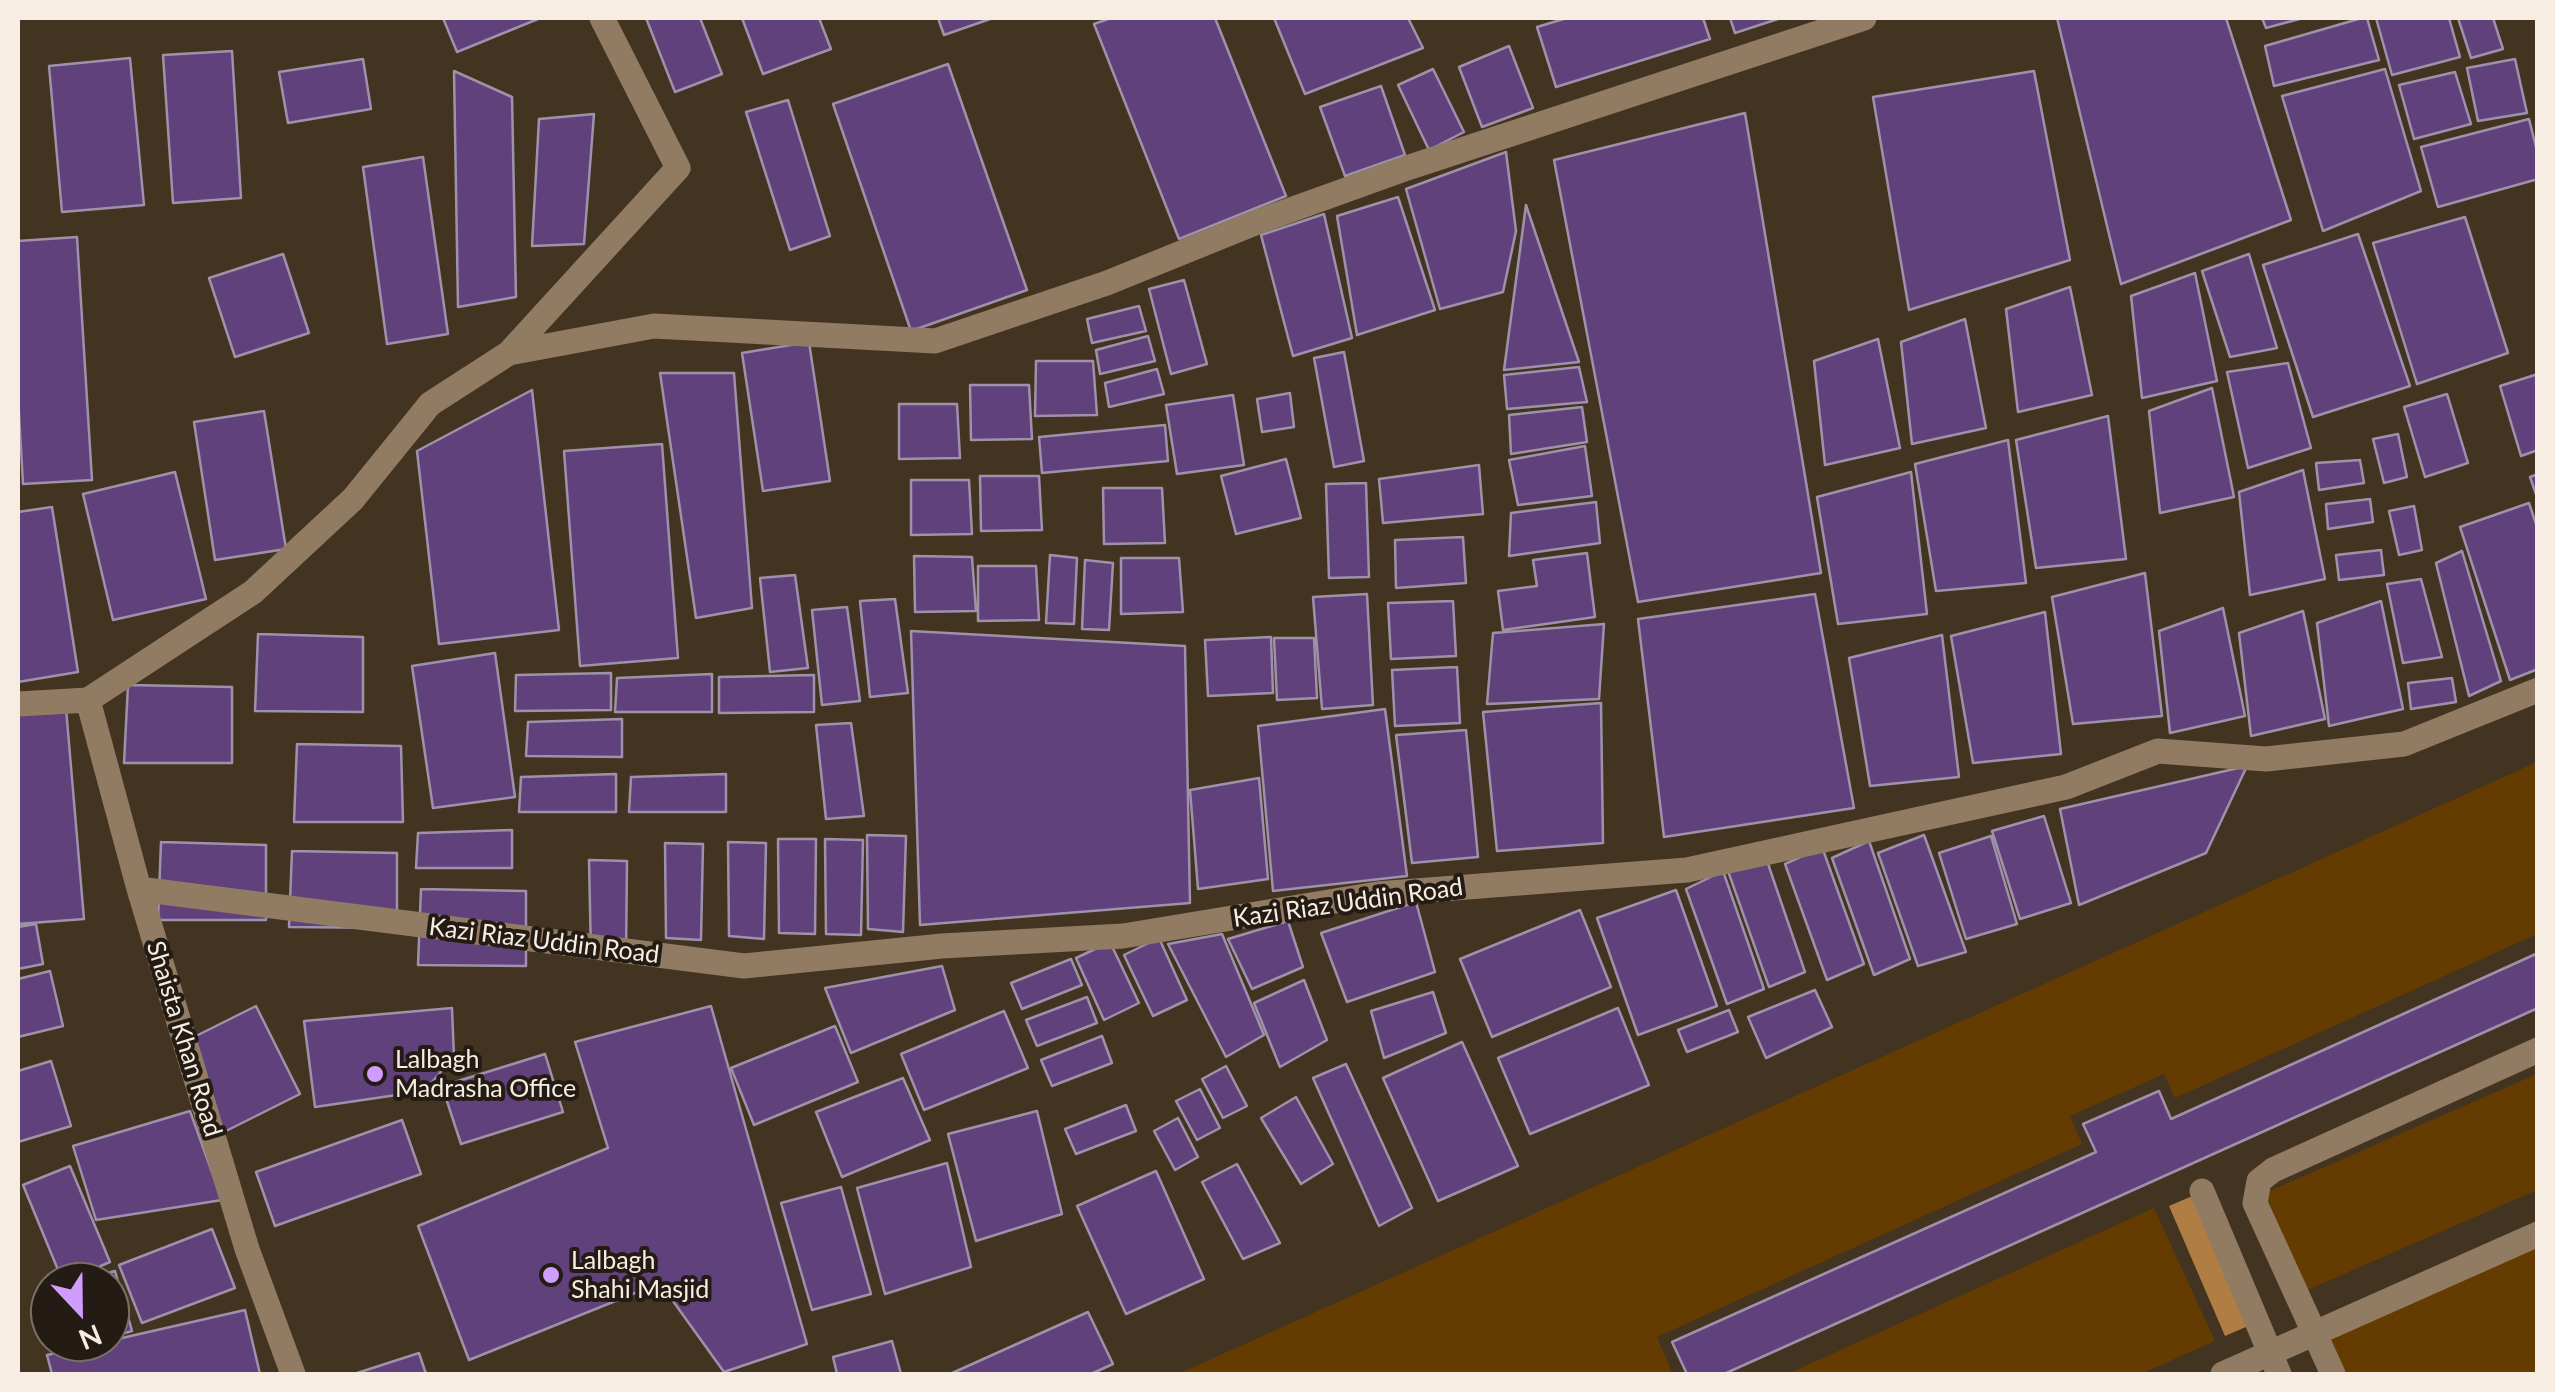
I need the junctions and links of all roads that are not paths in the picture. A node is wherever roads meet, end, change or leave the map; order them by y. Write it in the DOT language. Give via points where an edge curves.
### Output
graph roads {
  1 [pos="602,18"];
  2 [pos="1864,18"];
  3 [pos="509,353"];
  4 [pos="2538,690"];
  5 [pos="88,700"];
  6 [pos="18,704"];
  7 [pos="139,890"];
  8 [pos="2538,1050"];
  9 [pos="2202,1191"];
  10 [pos="2538,1234"];
  11 [pos="2315,1333"];
  12 [pos="2275,1364"];
  13 [pos="293,1374"];
  14 [pos="2223,1374"];
  15 [pos="2333,1374"];
  1 -- 3 [label="street" via="678,168"];
  2 -- 3 [label="street" via="1407,168 935,341 654,326"];
  3 -- 5 [label="street" via="430,404 352,499 253,592"];
  4 -- 7 [label="street, Kazi Riaz Uddin Road" via="2404,744 2266,759 2158,751 2066,787 1686,870 1377,894 1123,936 744,966"];
  5 -- 6 [label="street"];
  5 -- 7 [label="street, Shaista Khan Road"];
  7 -- 13 [label="street, Shaista Khan Road" via="247,1249"];
  8 -- 11 [label="street" via="2260,1181 2255,1203"];
  9 -- 12 [label="street"];
  10 -- 11 [label="street"];
  11 -- 12 [label="street"];
  11 -- 15 [label="street"];
  12 -- 14 [label="street"];
}
